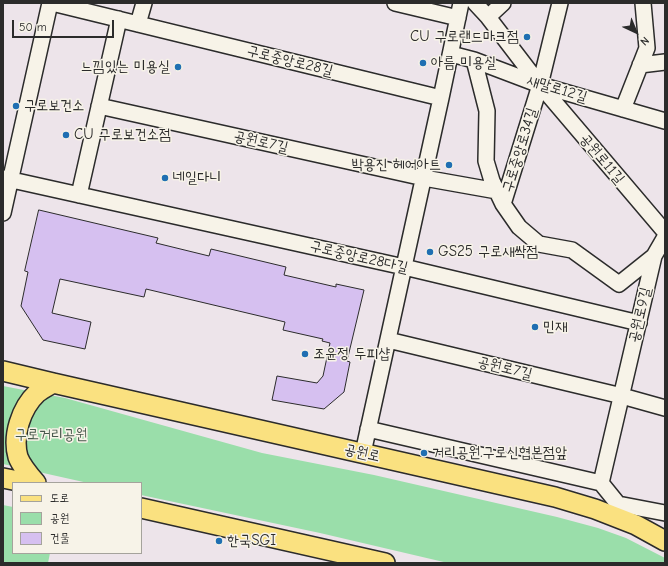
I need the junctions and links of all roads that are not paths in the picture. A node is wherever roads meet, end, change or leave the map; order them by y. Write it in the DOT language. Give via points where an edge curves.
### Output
graph roads {
  1 [pos="51,3"];
  2 [pos="144,3"];
  3 [pos="395,3"];
  4 [pos="475,3"];
  5 [pos="503,3"];
  6 [pos="560,3"];
  7 [pos="643,3"];
  8 [pos="649,3"];
  9 [pos="434,8"];
  10 [pos="459,10"];
  11 [pos="488,17"];
  12 [pos="119,20"];
  13 [pos="138,24"];
  14 [pos="451,54"];
  15 [pos="474,60"];
  16 [pos="665,62"];
  17 [pos="640,65"];
  18 [pos="540,85"];
  19 [pos="441,98"];
  20 [pos="99,106"];
  21 [pos="623,109"];
  22 [pos="665,121"];
  23 [pos="424,178"];
  24 [pos="7,179"];
  25 [pos="79,195"];
  26 [pos="500,198"];
  27 [pos="3,213"];
  28 [pos="665,232"];
  29 [pos="665,237"];
  30 [pos="654,256"];
  31 [pos="404,267"];
  32 [pos="639,323"];
  33 [pos="388,340"];
  34 [pos="3,371"];
  35 [pos="53,383"];
  36 [pos="622,396"];
  37 [pos="665,408"];
  38 [pos="368,429"];
  39 [pos="363,453"];
  40 [pos="3,478"];
  41 [pos="23,482"];
  42 [pos="35,482"];
  43 [pos="601,483"];
  44 [pos="142,508"];
  45 [pos="665,513"];
  46 [pos="665,540"];
  47 [pos="338,558"];
  48 [pos="385,563"];
  1 -- 12 [label="street, 구로중앙로28길"];
  1 -- 24 [label="street, 구로중앙로28길"];
  2 -- 13 [label="street"];
  3 -- 9 [label="street"];
  4 -- 11 [label="street"];
  5 -- 11 [label="street"];
  6 -- 18 [label="street, 구로중앙로34길"];
  7 -- 8 [label="street"];
  7 -- 17 [label="street" via="647,48"];
  9 -- 10 [label="street"];
  10 -- 14 [label="street"];
  11 -- 18 [label="street"];
  12 -- 13 [label="street, 구로중앙로28길"];
  12 -- 20 [label="street"];
  13 -- 19 [label="street, 구로중앙로28길"];
  14 -- 15 [label="street, 새말로12길"];
  14 -- 19 [label="street"];
  15 -- 18 [label="street, 새말로12길"];
  15 -- 26 [label="street" via="487,111 486,161"];
  16 -- 17 [label="street"];
  17 -- 21 [label="street"];
  18 -- 21 [label="street, 새말로12길"];
  18 -- 26 [label="street, 구로중앙로34길"];
  18 -- 28 [label="street, 공원로11길"];
  19 -- 23 [label="street"];
  20 -- 23 [label="street, 공원로7길"];
  20 -- 25 [label="street"];
  21 -- 22 [label="street, 새말로12길"];
  23 -- 26 [label="street, 공원로7길"];
  23 -- 31 [label="street"];
  24 -- 25 [label="street, 구로중앙로28다길"];
  24 -- 27 [label="street, 구로중앙로28길"];
  25 -- 31 [label="street, 구로중앙로28다길"];
  26 -- 30 [label="street" via="519,227 539,244 572,250 620,284"];
  29 -- 30 [label="street, 공원로9길"];
  30 -- 32 [label="street, 공원로9길"];
  31 -- 32 [label="street, 구로중앙로28다길"];
  31 -- 33 [label="street"];
  32 -- 36 [label="street, 공원로9길"];
  33 -- 36 [label="street, 공원로7길"];
  33 -- 38 [label="street"];
  34 -- 35 [label="main road, 공원로"];
  35 -- 39 [label="main road, 공원로"];
  35 -- 42 [label="main road" via="29,402 18,430 18,458"];
  36 -- 37 [label="street"];
  36 -- 43 [label="street, 공원로9길"];
  38 -- 39 [label="street"];
  38 -- 43 [label="street, 공원로"];
  39 -- 46 [label="main road, 공원로" via="555,497 636,525"];
  40 -- 41 [label="main road"];
  43 -- 45 [label="street" via="618,504"];
  44 -- 47 [label="main road"];
  47 -- 48 [label="main road"];
}
